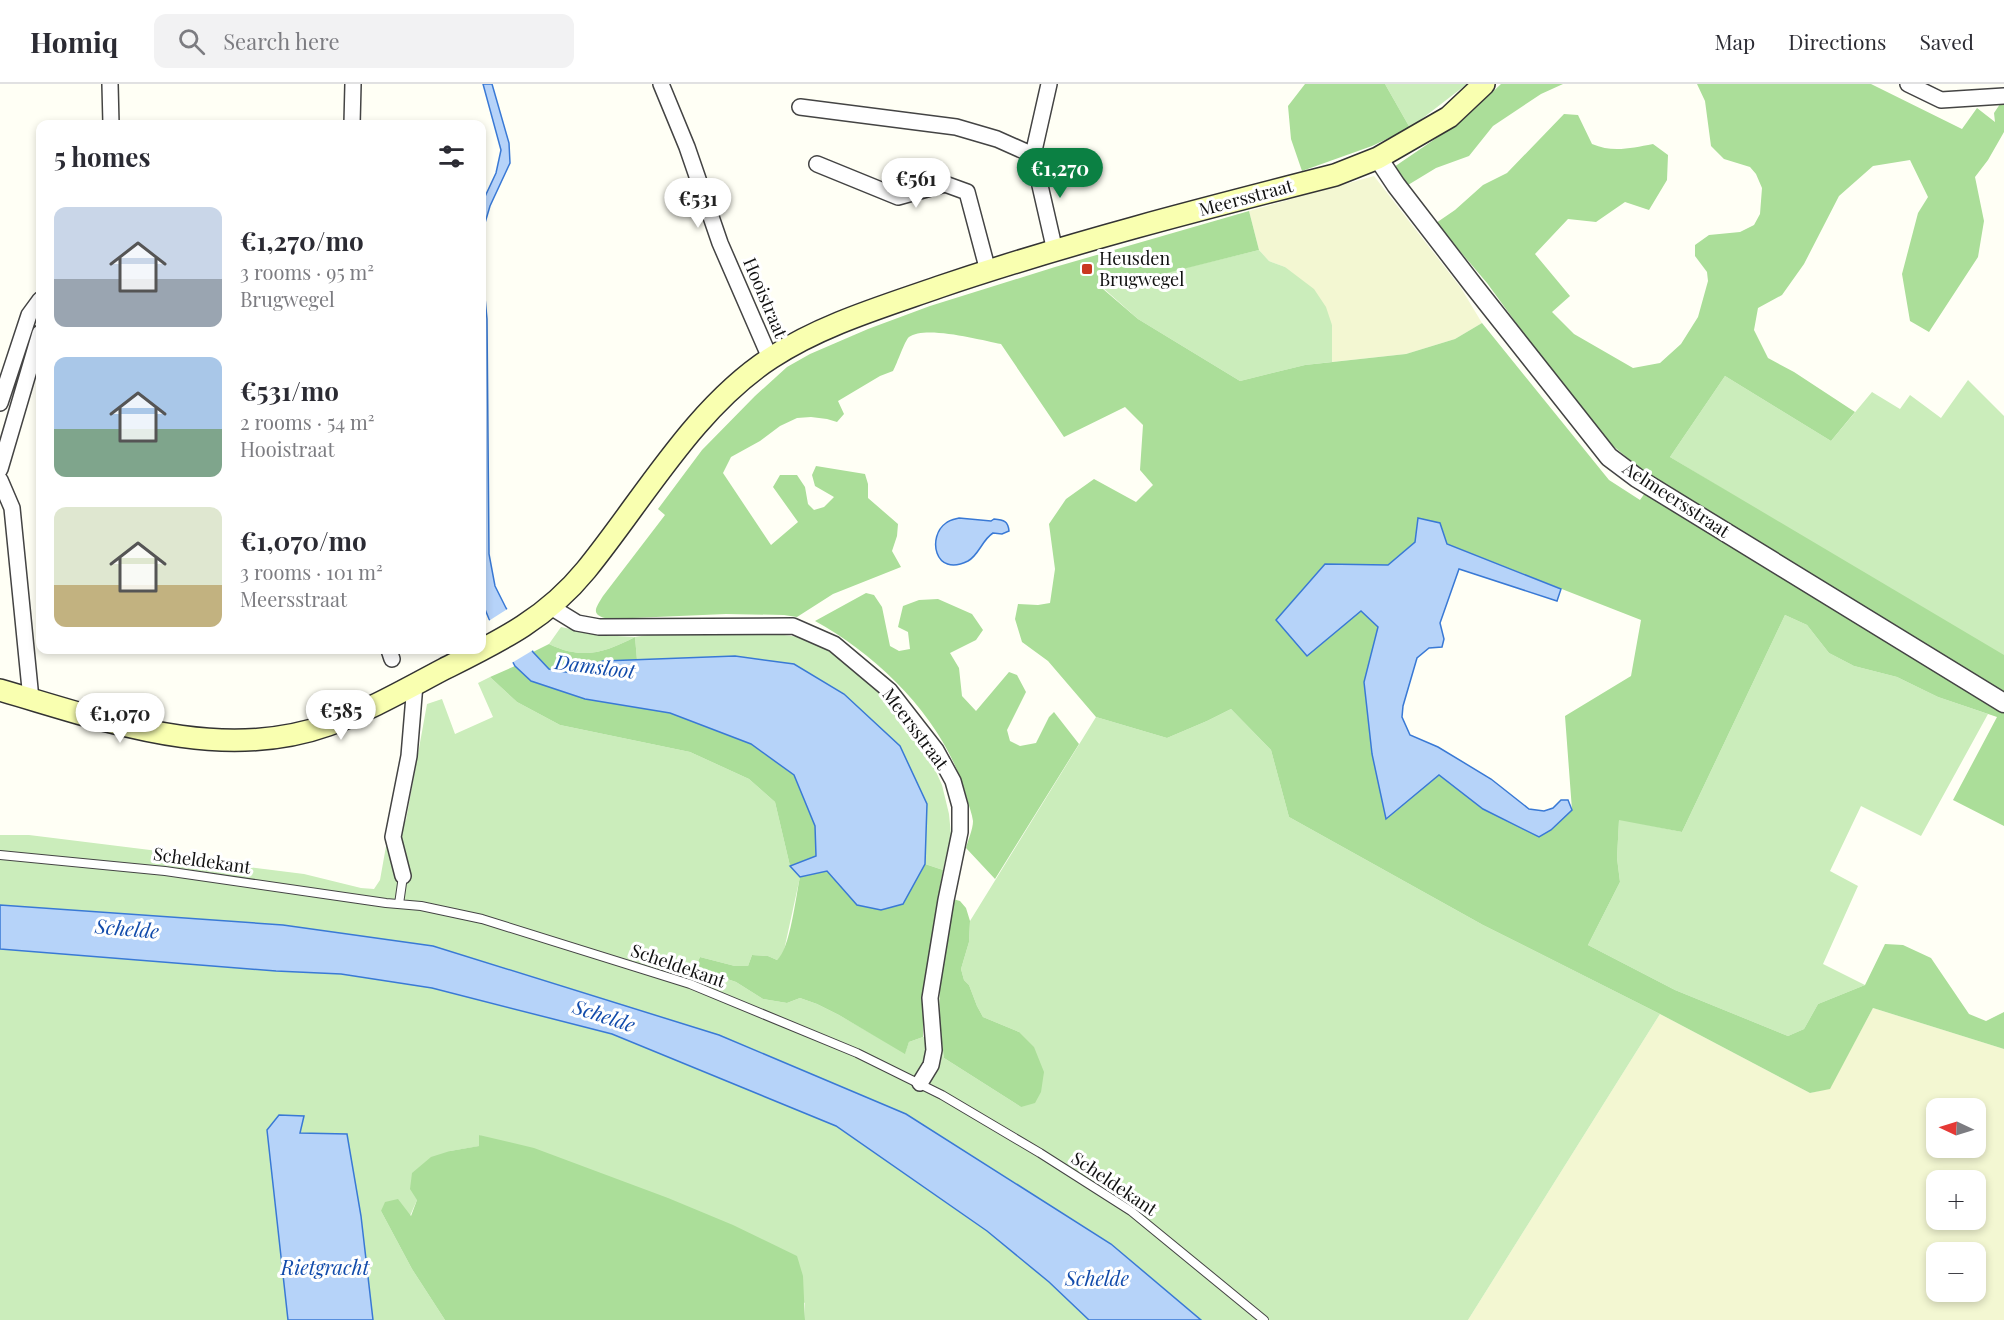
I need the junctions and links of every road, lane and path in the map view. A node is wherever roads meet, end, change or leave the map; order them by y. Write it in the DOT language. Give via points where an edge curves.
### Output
graph roads {
  1 [pos="110,84"];
  2 [pos="354,84"];
  3 [pos="661,84"];
  4 [pos="1049,84"];
  5 [pos="1484,84"];
  6 [pos="1908,84"];
  7 [pos="2004,96"];
  8 [pos="800,107"];
  9 [pos="111,120"];
  10 [pos="352,120"];
  11 [pos="1033,154"];
  12 [pos="1378,158"];
  13 [pos="817,164"];
  14 [pos="1055,251"];
  15 [pos="988,271"];
  16 [pos="36,305"];
  17 [pos="36,347"];
  18 [pos="770,358"];
  19 [pos="0,403"];
  20 [pos="0,470"];
  21 [pos="0,480"];
  22 [pos="551,607"];
  23 [pos="486,648"];
  24 [pos="475,654"];
  25 [pos="415,684"];
  26 [pos="0,690"];
  27 [pos="31,699"];
  28 [pos="2004,703"];
  29 [pos="0,855"];
  30 [pos="403,876"];
  31 [pos="399,904"];
  32 [pos="920,1083"];
  33 [pos="1264,1320"];
  1 -- 9 [label="street"];
  2 -- 10 [label="street"];
  3 -- 18 [label="street, Hooistraat" via="720,243"];
  4 -- 11 [label="street"];
  5 -- 12 [label="main road, Meersstraat" via="1449,117"];
  6 -- 7 [label="street" via="1941,100"];
  8 -- 11 [label="street" via="956,127"];
  11 -- 14 [label="street"];
  12 -- 14 [label="main road, Meersstraat" via="1335,174"];
  12 -- 28 [label="street, Aelmeersstraat" via="1609,457 1637,478"];
  13 -- 15 [label="street" via="898,197 945,184 967,192"];
  14 -- 15 [label="main road, Meersstraat"];
  15 -- 18 [label="main road, Meersstraat" via="843,322"];
  16 -- 19 [label="street" via="29,315"];
  17 -- 20 [label="street"];
  18 -- 22 [label="main road, Meersstraat" via="723,397 694,428 589,567"];
  21 -- 27 [label="street" via="12,508"];
  22 -- 23 [label="main road, Meersstraat"];
  22 -- 32 [label="street, Meersstraat" via="577,623 599,627 793,626 834,644 890,691 936,750 954,781 960,806 960,832 930,998 934,1050 931,1065"];
  24 -- 25 [label="main road, Meersstraat"];
  25 -- 27 [label="main road, Meersstraat" via="326,726 249,740 172,735"];
  25 -- 30 [label="street" via="409,756 393,837"];
  26 -- 27 [label="main road, Meersstraat"];
  29 -- 31 [label="lane, Scheldekant" via="165,871"];
  30 -- 31 [label="lane"];
  31 -- 32 [label="lane, Scheldekant" via="482,919 690,984"];
  32 -- 33 [label="lane, Scheldekant" via="1131,1211"];
}
